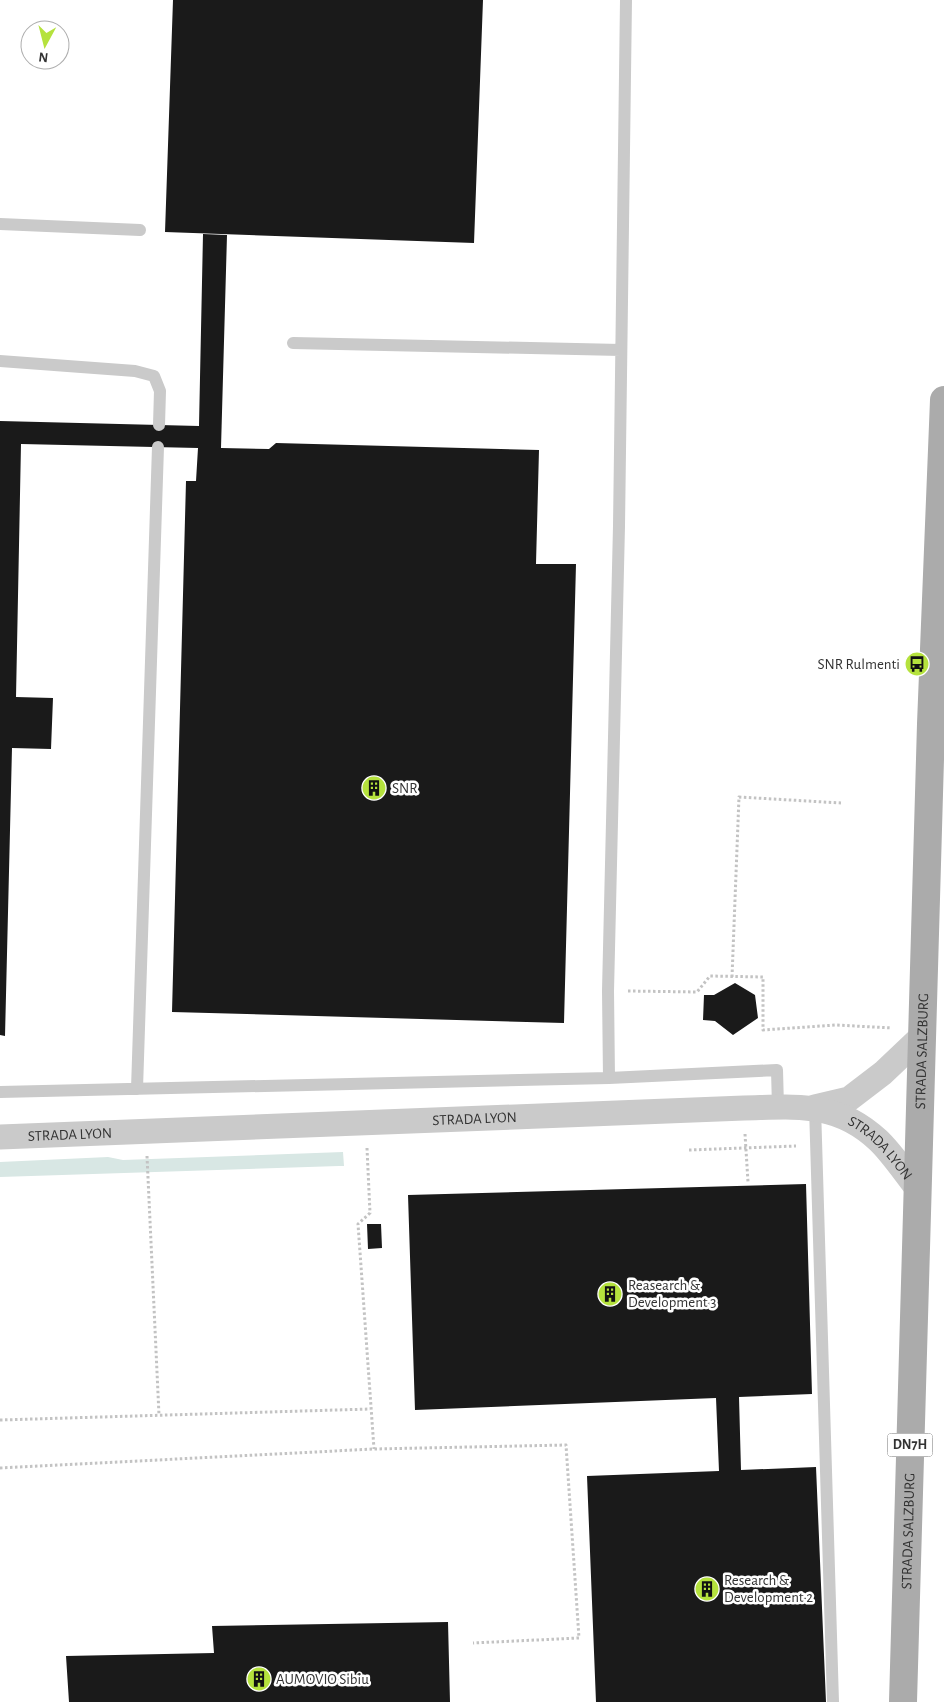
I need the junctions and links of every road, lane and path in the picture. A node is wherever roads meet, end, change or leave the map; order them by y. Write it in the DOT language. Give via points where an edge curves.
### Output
graph roads {
  1 [pos="626,0"];
  2 [pos="0,224"];
  3 [pos="140,230"];
  4 [pos="293,343"];
  5 [pos="621,350"];
  6 [pos="0,361"];
  7 [pos="944,400"];
  8 [pos="159,425"];
  9 [pos="158,447"];
  10 [pos="942,482"];
  11 [pos="940,572"];
  12 [pos="937,725"];
  13 [pos="841,803"];
  14 [pos="732,977"];
  15 [pos="608,991"];
  16 [pos="922,1033"];
  17 [pos="609,1078"];
  18 [pos="138,1089"];
  19 [pos="0,1092"];
  20 [pos="778,1107"];
  21 [pos="815,1107"];
  22 [pos="744,1108"];
  23 [pos="365,1123"];
  24 [pos="146,1131"];
  25 [pos="0,1137"];
  26 [pos="816,1146"];
  27 [pos="746,1148"];
  28 [pos="689,1150"];
  29 [pos="748,1182"];
  30 [pos="916,1188"];
  31 [pos="370,1409"];
  32 [pos="159,1415"];
  33 [pos="0,1420"];
  34 [pos="374,1449"];
  35 [pos="0,1468"];
  36 [pos="473,1643"];
  37 [pos="833,1702"];
  38 [pos="903,1702"];
  1 -- 5 [label="lane"];
  2 -- 3 [label="lane"];
  4 -- 5 [label="lane"];
  5 -- 15 [label="lane"];
  6 -- 8 [label="lane" via="135,371 154,376 160,391"];
  7 -- 10 [label="main road, STRADA SALZBURG / DN7H"];
  9 -- 18 [label="lane"];
  10 -- 11 [label="main road, STRADA SALZBURG / DN7H"];
  11 -- 12 [label="main road, STRADA SALZBURG / DN7H"];
  12 -- 16 [label="main road, STRADA SALZBURG / DN7H"];
  13 -- 14 [label="path" via="739,797"];
  14 -- 15 [label="path" via="710,976 697,992"];
  14 -- 16 [label="path" via="763,977 762,1030 836,1025"];
  15 -- 17 [label="lane"];
  16 -- 21 [label="street" via="883,1073 849,1099"];
  16 -- 30 [label="main road, STRADA SALZBURG / DN7H"];
  17 -- 18 [label="lane"];
  17 -- 20 [label="lane" via="778,1070"];
  18 -- 19 [label="lane"];
  20 -- 21 [label="street, STRADA LYON"];
  20 -- 22 [label="street, STRADA LYON"];
  21 -- 26 [label="lane"];
  21 -- 30 [label="street, STRADA LYON" via="848,1118 879,1140"];
  22 -- 23 [label="street, STRADA LYON"];
  22 -- 27 [label="path"];
  23 -- 24 [label="street, STRADA LYON"];
  23 -- 31 [label="path" via="370,1213 358,1224"];
  24 -- 25 [label="street, STRADA LYON"];
  24 -- 32 [label="path"];
  26 -- 27 [label="path"];
  26 -- 37 [label="lane"];
  27 -- 28 [label="path"];
  27 -- 29 [label="path"];
  30 -- 38 [label="main road, STRADA SALZBURG / DN7H"];
  31 -- 32 [label="path"];
  31 -- 34 [label="path"];
  32 -- 33 [label="path"];
  34 -- 35 [label="path"];
  34 -- 36 [label="path" via="566,1445 579,1638"];
}
